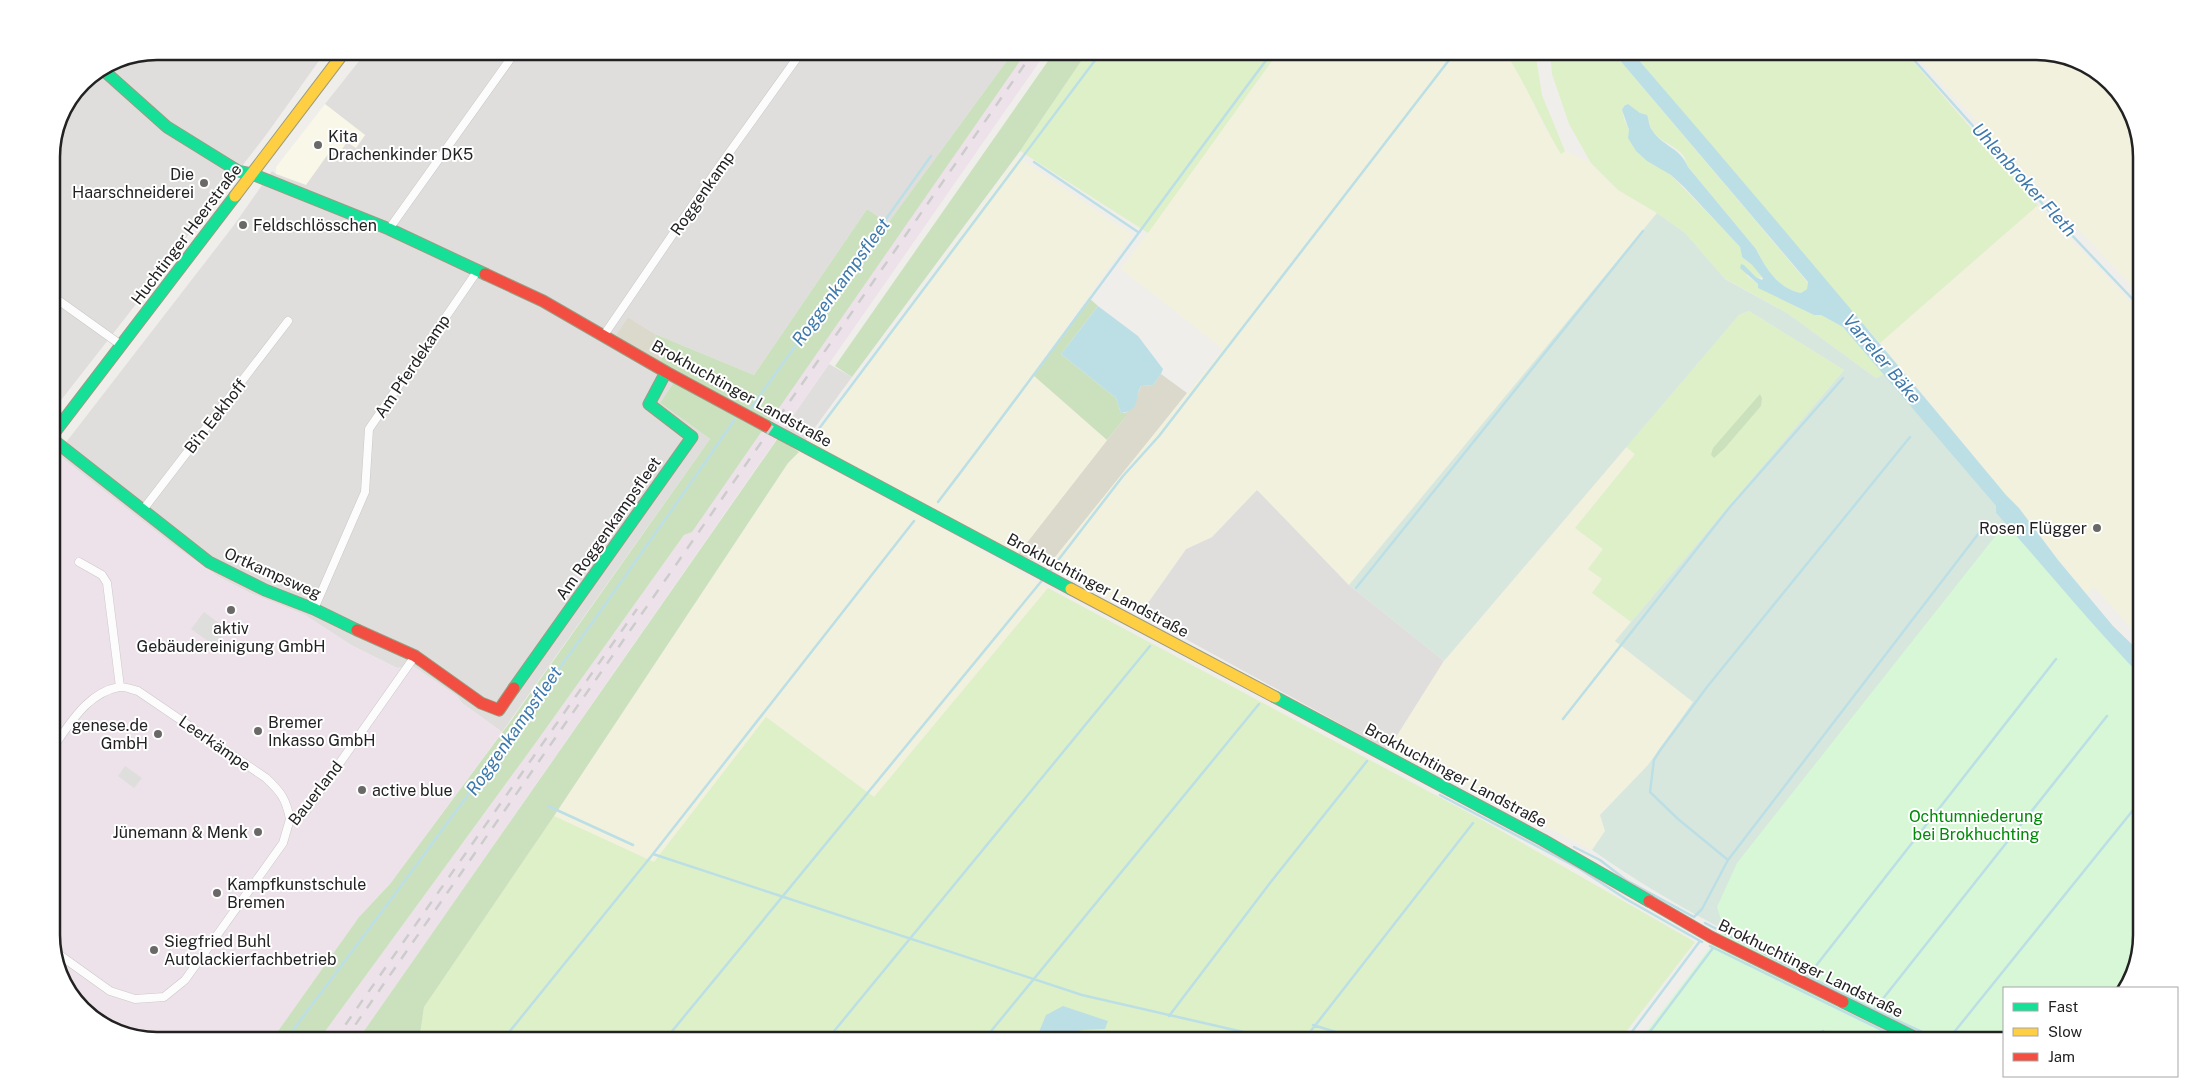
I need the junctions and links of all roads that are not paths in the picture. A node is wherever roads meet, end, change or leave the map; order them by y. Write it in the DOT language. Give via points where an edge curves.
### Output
graph roads {
  1 [pos="338,60"];
  2 [pos="510,60"];
  3 [pos="796,60"];
  4 [pos="107,74"];
  5 [pos="252,174"];
  6 [pos="389,229"];
  7 [pos="478,270"];
  8 [pos="60,301"];
  9 [pos="288,321"];
  10 [pos="604,335"];
  11 [pos="121,345"];
  12 [pos="666,372"];
  13 [pos="60,426"];
  14 [pos="60,444"];
  15 [pos="142,511"];
  16 [pos="79,562"];
  17 [pos="314,609"];
  18 [pos="415,656"];
  19 [pos="120,687"];
  20 [pos="499,710"];
  21 [pos="60,739"];
  22 [pos="290,820"];
  23 [pos="63,957"];
  24 [pos="1904,1032"];
  1 -- 5 [label="street, Huchtinger Heerstraße"];
  2 -- 6 [label="street"];
  3 -- 10 [label="street, Roggenkamp"];
  4 -- 5 [label="street, Brokhuchtinger Landstraße" via="167,127 238,171"];
  5 -- 6 [label="street, Brokhuchtinger Landstraße"];
  5 -- 11 [label="street, Huchtinger Heerstraße"];
  6 -- 7 [label="street, Brokhuchtinger Landstraße"];
  7 -- 10 [label="street, Brokhuchtinger Landstraße"];
  7 -- 17 [label="street, Am Pferdekamp" via="370,429 365,492"];
  8 -- 11 [label="street"];
  9 -- 15 [label="street, Bi'n Eekhoff"];
  10 -- 12 [label="street, Brokhuchtinger Landstraße"];
  11 -- 13 [label="street, Huchtinger Heerstraße"];
  12 -- 20 [label="street, Am Roggenkampsfleet" via="649,404 692,437"];
  12 -- 24 [label="street, Brokhuchtinger Landstraße" via="1543,840 1711,937"];
  14 -- 15 [label="street, Ortkampsweg"];
  15 -- 17 [label="street, Ortkampsweg" via="209,562 265,590"];
  16 -- 19 [label="street" via="102,575 107,583"];
  17 -- 18 [label="street, Ortkampsweg"];
  18 -- 20 [label="street, Ortkampsweg" via="481,702"];
  18 -- 22 [label="street, Bauerland" via="306,810"];
  19 -- 21 [label="street" via="84,705"];
  19 -- 22 [label="street, Leerkämpe" via="138,691 160,704 266,778 287,802"];
  22 -- 23 [label="street, Bauerland" via="282,843 197,966 186,980 164,997 136,999 110,990"];
}
